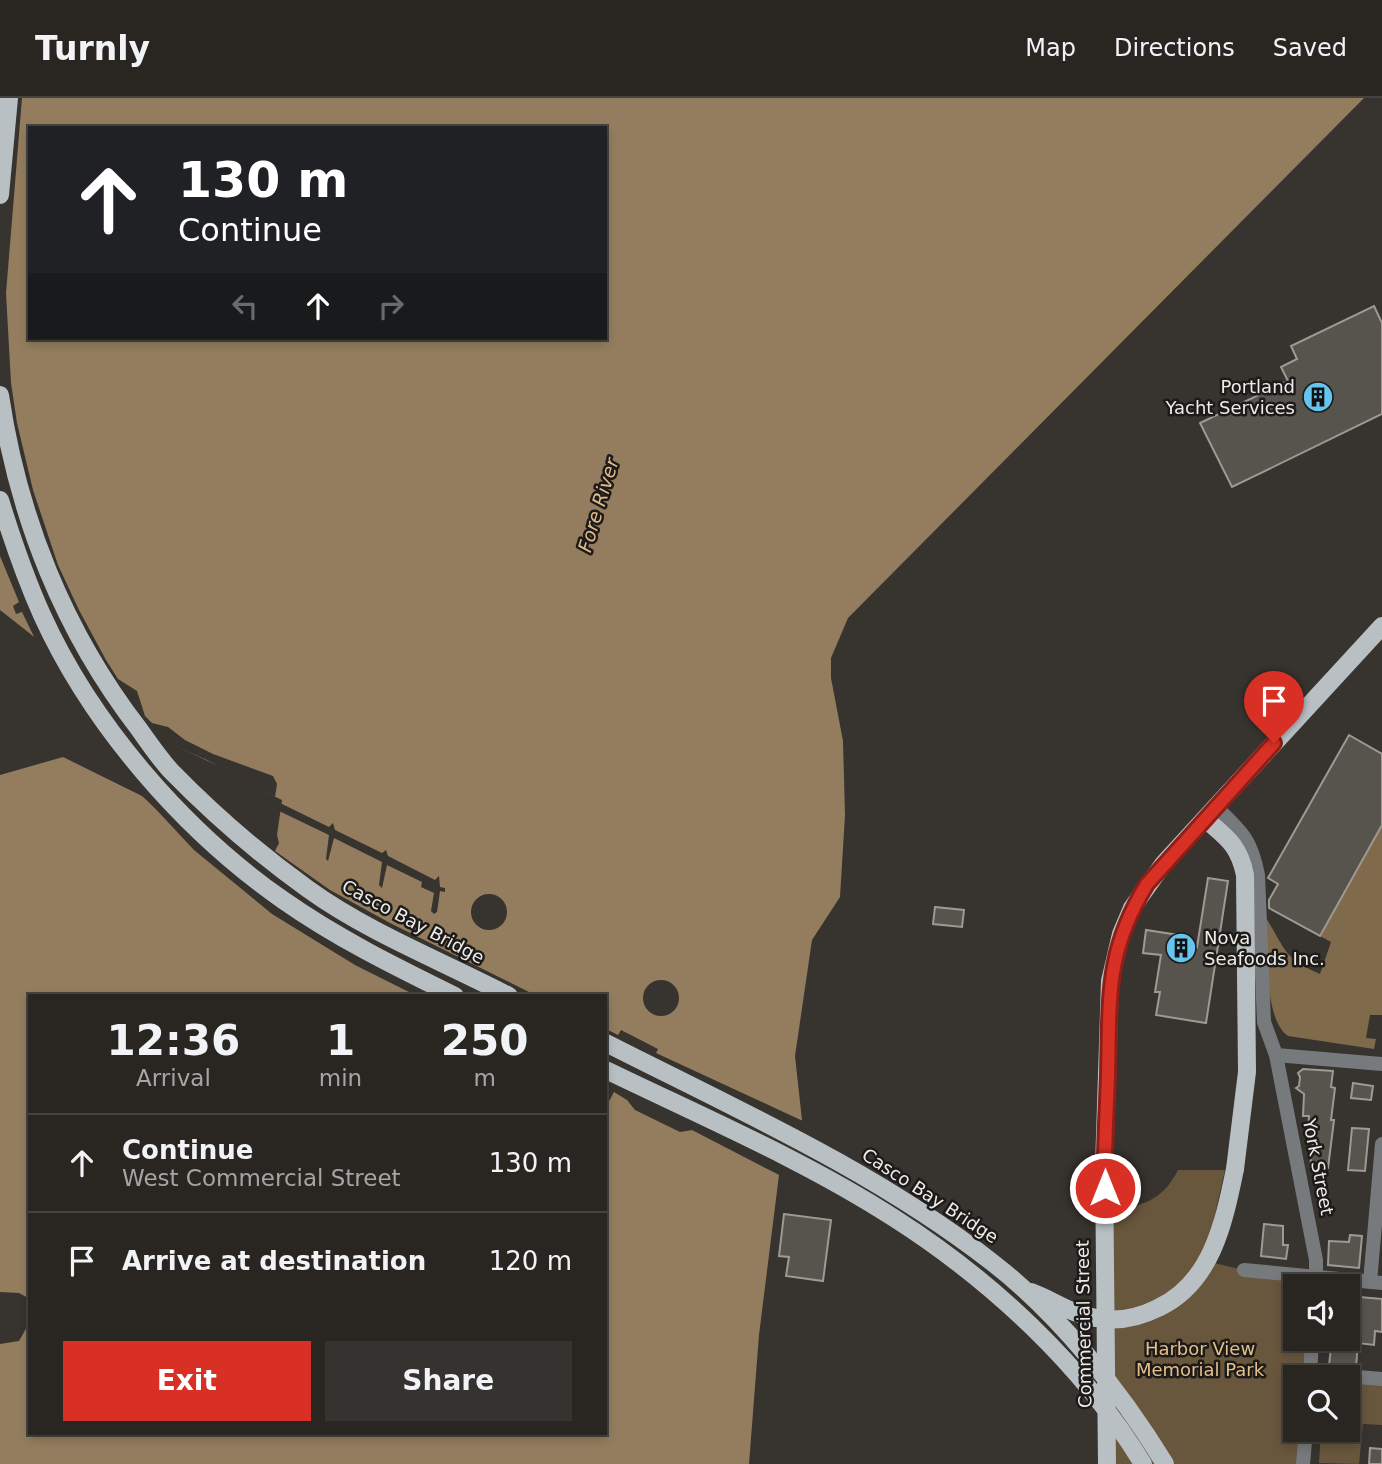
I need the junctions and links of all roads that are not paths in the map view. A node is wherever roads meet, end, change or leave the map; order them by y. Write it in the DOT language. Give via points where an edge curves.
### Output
graph roads {
  1 [pos="9,98"];
  2 [pos="0,195"];
  3 [pos="0,395"];
  4 [pos="0,500"];
  5 [pos="1382,626"];
  6 [pos="1211,813"];
  7 [pos="451,994"];
  8 [pos="505,994"];
  9 [pos="607,1044"];
  10 [pos="1276,1055"];
  11 [pos="1382,1064"];
  12 [pos="607,1070"];
  13 [pos="1382,1144"];
  14 [pos="1244,1270"];
  15 [pos="1317,1274"];
  16 [pos="1283,1276"];
  17 [pos="1376,1283"];
  18 [pos="1022,1289"];
  19 [pos="1360,1378"];
  20 [pos="1382,1379"];
  21 [pos="1305,1442"];
  22 [pos="1107,1464"];
  23 [pos="1143,1464"];
  24 [pos="1165,1464"];
  25 [pos="1303,1464"];
  1 -- 2 [label="main road"];
  3 -- 8 [label="main road, Casco Bay Bridge" via="16,477 57,596 121,707 170,769 237,835 309,890 372,928"];
  4 -- 7 [label="main road" via="18,558 73,672 128,751 189,822 234,864 292,906"];
  5 -- 6 [label="main road, Commercial Street"];
  6 -- 10 [label="street, York Street" via="1245,836 1254,855 1264,1022"];
  6 -- 18 [label="main road, bridge" via="1242,857 1245,875 1247,1065 1235,1168 1215,1246 1196,1279 1169,1303 1135,1317 1097,1319"];
  6 -- 22 [label="main road, Commercial Street" via="1147,884 1132,908 1110,981 1104,1166"];
  9 -- 18 [label="main road, Casco Bay Bridge, bridge" via="871,1179 995,1264"];
  10 -- 11 [label="street"];
  10 -- 15 [label="street, York Street"];
  12 -- 23 [label="main road, bridge" via="824,1178 930,1243 976,1278 1047,1344 1107,1412"];
  13 -- 17 [label="street"];
  14 -- 16 [label="street"];
  18 -- 24 [label="main road, Casco Bay Bridge, bridge" via="1084,1351"];
  19 -- 20 [label="street"];
  21 -- 25 [label="street"];
}
